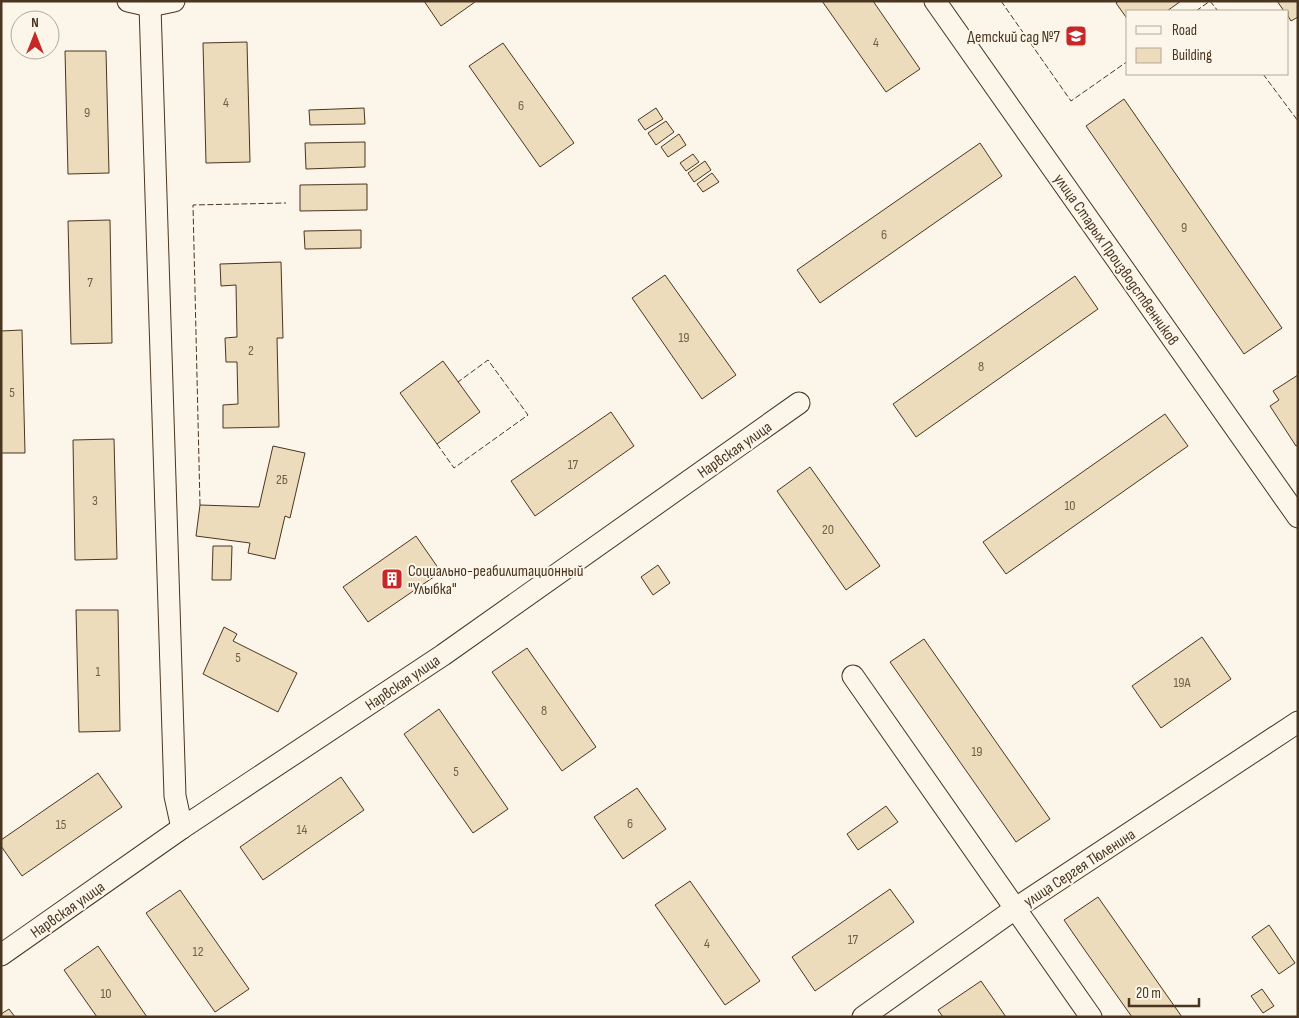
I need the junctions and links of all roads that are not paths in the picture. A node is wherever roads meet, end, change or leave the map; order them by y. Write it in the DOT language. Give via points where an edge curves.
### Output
graph roads {
  1 [pos="128,1"];
  2 [pos="174,1"];
  3 [pos="935,1"];
  4 [pos="150,6"];
  5 [pos="799,403"];
  6 [pos="1298,517"];
  7 [pos="853,676"];
  8 [pos="1298,722"];
  9 [pos="182,828"];
  10 [pos="1016,908"];
  11 [pos="1,955"];
  12 [pos="864,1017"];
  13 [pos="1091,1017"];
  1 -- 4 [label="street"];
  2 -- 4 [label="street"];
  3 -- 6 [label="street, улица Старых Производственников"];
  4 -- 9 [label="street" via="175,796"];
  5 -- 9 [label="street, Нарвская улица" via="443,655"];
  7 -- 10 [label="street"];
  8 -- 10 [label="street, улица Сергея Тюленина"];
  9 -- 11 [label="street, Нарвская улица"];
  10 -- 12 [label="street, улица Сергея Тюленина"];
  10 -- 13 [label="street"];
}
